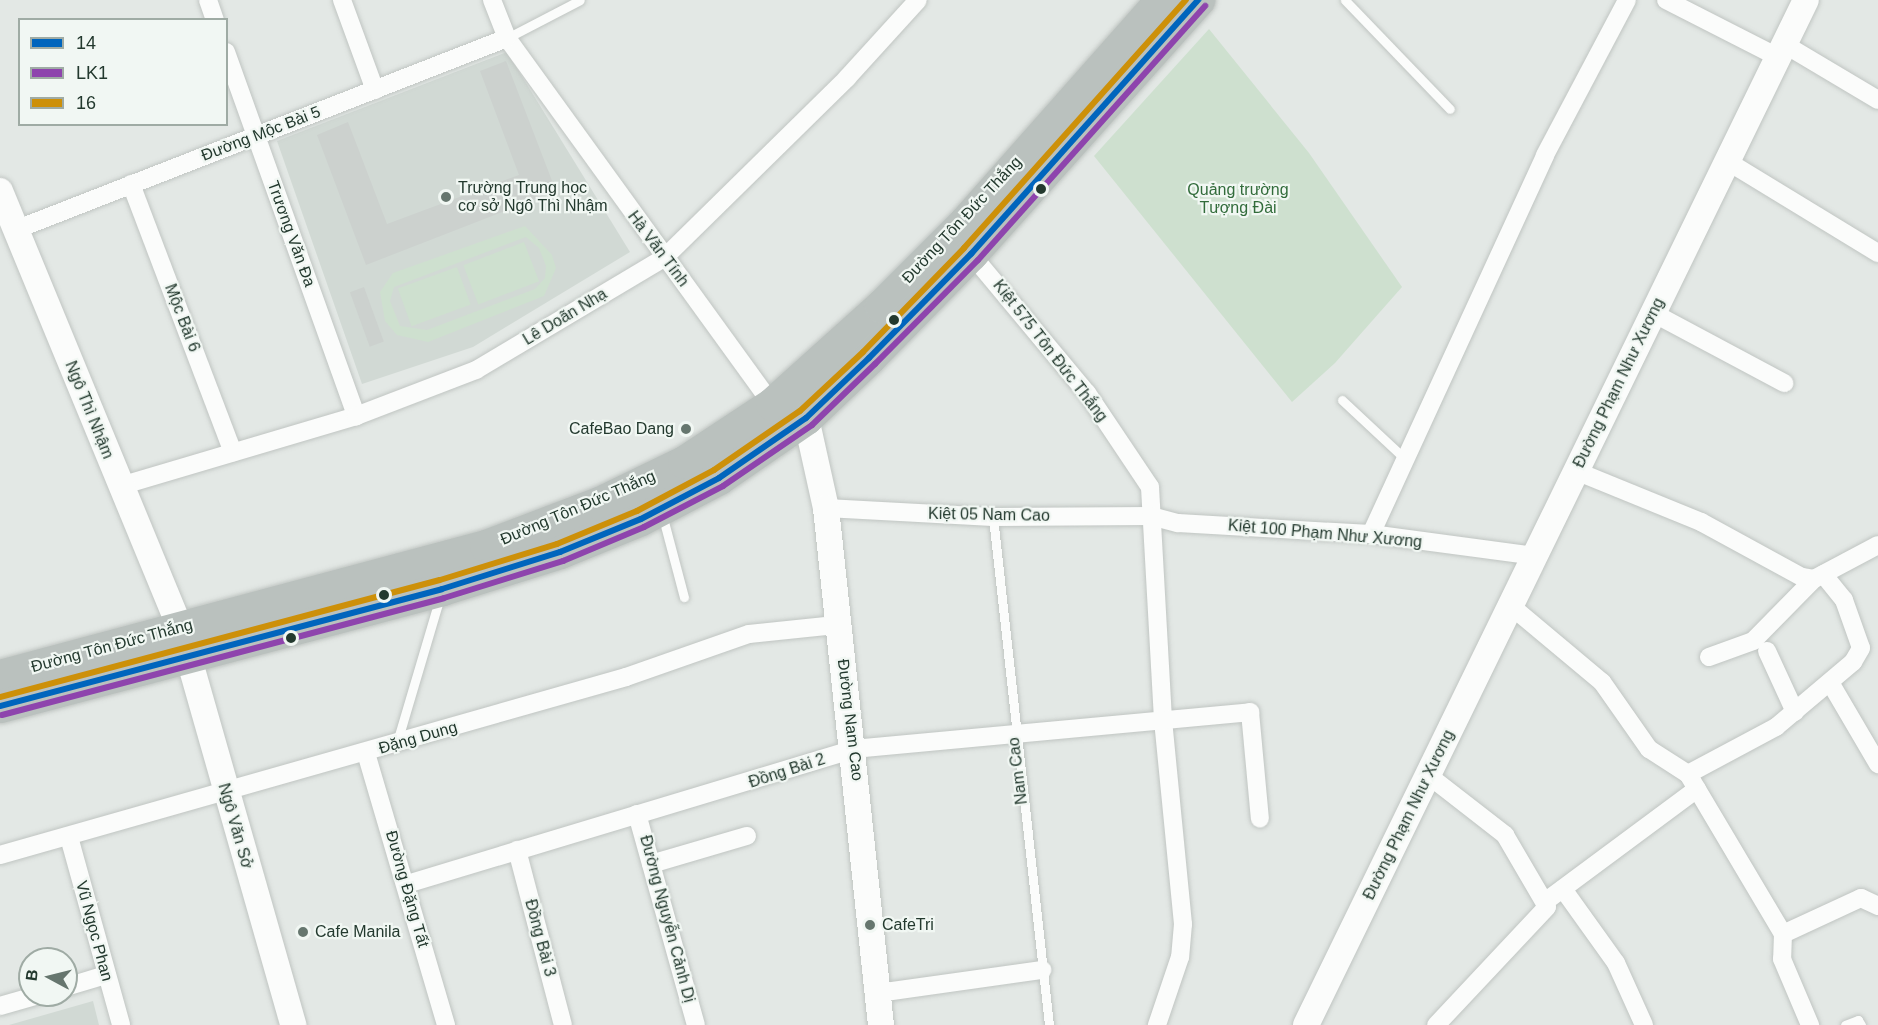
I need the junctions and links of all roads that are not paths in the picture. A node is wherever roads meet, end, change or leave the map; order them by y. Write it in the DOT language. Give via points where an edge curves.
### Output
graph roads {
  1 [pos="208,0"];
  2 [pos="342,0"];
  3 [pos="492,0"];
  4 [pos="580,0"];
  5 [pos="918,0"];
  6 [pos="1161,0"];
  7 [pos="1198,0"];
  8 [pos="1345,0"];
  9 [pos="1627,0"];
  10 [pos="1666,0"];
  11 [pos="1806,0"];
  12 [pos="214,18"];
  13 [pos="507,38"];
  14 [pos="1781,50"];
  15 [pos="228,58"];
  16 [pos="375,90"];
  17 [pos="1878,100"];
  18 [pos="1450,109"];
  19 [pos="256,135"];
  20 [pos="1727,161"];
  21 [pos="131,184"];
  22 [pos="0,192"];
  23 [pos="15,230"];
  24 [pos="1878,253"];
  25 [pos="971,254"];
  26 [pos="664,258"];
  27 [pos="1653,313"];
  28 [pos="1784,382"];
  29 [pos="1342,400"];
  30 [pos="772,404"];
  31 [pos="356,416"];
  32 [pos="806,418"];
  33 [pos="232,452"];
  34 [pos="1405,459"];
  35 [pos="1576,471"];
  36 [pos="120,486"];
  37 [pos="826,508"];
  38 [pos="660,509"];
  39 [pos="1151,516"];
  40 [pos="993,517"];
  41 [pos="1371,534"];
  42 [pos="1878,545"];
  43 [pos="1535,556"];
  44 [pos="1819,577"];
  45 [pos="442,589"];
  46 [pos="684,597"];
  47 [pos="1511,606"];
  48 [pos="836,624"];
  49 [pos="184,642"];
  50 [pos="1767,651"];
  51 [pos="1709,657"];
  52 [pos="0,676"];
  53 [pos="1831,684"];
  54 [pos="0,706"];
  55 [pos="1795,712"];
  56 [pos="1163,720"];
  57 [pos="1014,736"];
  58 [pos="397,744"];
  59 [pos="854,748"];
  60 [pos="366,753"];
  61 [pos="1878,764"];
  62 [pos="1428,775"];
  63 [pos="1693,781"];
  64 [pos="226,794"];
  65 [pos="637,814"];
  66 [pos="1260,819"];
  67 [pos="747,836"];
  68 [pos="69,837"];
  69 [pos="517,850"];
  70 [pos="0,855"];
  71 [pos="651,864"];
  72 [pos="407,884"];
  73 [pos="1563,889"];
  74 [pos="1546,901"];
  75 [pos="1878,906"];
  76 [pos="1784,934"];
  77 [pos="1042,970"];
  78 [pos="106,975"];
  79 [pos="78,983"];
  80 [pos="878,993"];
  81 [pos="18,1001"];
  82 [pos="0,1006"];
  83 [pos="121,1025"];
  84 [pos="293,1025"];
  85 [pos="446,1025"];
  86 [pos="563,1025"];
  87 [pos="696,1025"];
  88 [pos="881,1025"];
  89 [pos="1049,1025"];
  90 [pos="1157,1025"];
  91 [pos="1306,1025"];
  92 [pos="1436,1025"];
  93 [pos="1644,1025"];
  94 [pos="1810,1025"];
  95 [pos="1845,1025"];
  96 [pos="1861,1025"];
  1 -- 12 [label="street"];
  2 -- 16 [label="street"];
  3 -- 13 [label="street, Hà Văn Tính"];
  4 -- 13 [label="lane"];
  5 -- 26 [label="street, Lê Doãn Nhạ" via="847,78"];
  6 -- 30 [label="highway, Đường Tôn Đức Thắng" via="964,223"];
  7 -- 25 [label="highway, Đường Tôn Đức Thắng"];
  8 -- 18 [label="lane"];
  9 -- 34 [label="street" via="1545,154"];
  10 -- 14 [label="street"];
  11 -- 14 [label="street, Đường Phạm Như Xương"];
  13 -- 16 [label="street, Đường Mộc Bài 5"];
  13 -- 26 [label="street, Hà Văn Tính"];
  14 -- 17 [label="street"];
  14 -- 20 [label="street, Đường Phạm Như Xương"];
  15 -- 19 [label="street, Trương Văn Đa"];
  16 -- 19 [label="street, Đường Mộc Bài 5"];
  19 -- 21 [label="street, Đường Mộc Bài 5"];
  19 -- 31 [label="street, Trương Văn Đa"];
  20 -- 24 [label="street"];
  20 -- 27 [label="street, Đường Phạm Như Xương"];
  21 -- 23 [label="street, Đường Mộc Bài 5"];
  21 -- 33 [label="street, Mộc Bài 6"];
  22 -- 23 [label="street, Ngô Thì Nhậm"];
  23 -- 36 [label="street, Ngô Thì Nhậm"];
  25 -- 32 [label="highway, Đường Tôn Đức Thắng"];
  25 -- 39 [label="street, Kiệt 575 Tôn Đức Thắng" via="1087,393 1150,487"];
  26 -- 30 [label="street, Hà Văn Tính"];
  26 -- 31 [label="street, Lê Doãn Nhạ" via="476,370"];
  27 -- 28 [label="street"];
  27 -- 35 [label="street, Đường Phạm Như Xương"];
  29 -- 34 [label="lane"];
  30 -- 49 [label="highway, Đường Tôn Đức Thắng" via="684,462 599,503 486,546"];
  31 -- 33 [label="street, Lê Doãn Nhạ"];
  32 -- 37 [label="street, Đường Nam Cao"];
  32 -- 38 [label="highway, Đường Tôn Đức Thắng" via="719,478"];
  33 -- 36 [label="street, Lê Doãn Nhạ"];
  34 -- 41 [label="street"];
  35 -- 43 [label="street, Đường Phạm Như Xương"];
  35 -- 44 [label="street" via="1701,522"];
  36 -- 49 [label="street, Ngô Thì Nhậm"];
  37 -- 40 [label="street, Kiệt 05 Nam Cao"];
  37 -- 48 [label="street, Đường Nam Cao"];
  38 -- 45 [label="highway, Đường Tôn Đức Thắng" via="560,552"];
  38 -- 46 [label="lane"];
  39 -- 40 [label="street, Kiệt 05 Nam Cao"];
  39 -- 41 [label="street, Kiệt 100 Phạm Như Xương" via="1178,523"];
  39 -- 56 [label="street, Kiệt 575 Tôn Đức Thắng"];
  40 -- 57 [label="lane, Nam Cao"];
  41 -- 43 [label="street, Kiệt 100 Phạm Như Xương"];
  42 -- 44 [label="street"];
  43 -- 47 [label="street, Đường Phạm Như Xương"];
  44 -- 51 [label="street" via="1753,641"];
  44 -- 53 [label="street" via="1844,600 1861,648"];
  45 -- 49 [label="highway, Đường Tôn Đức Thắng"];
  45 -- 58 [label="lane"];
  47 -- 62 [label="street, Đường Phạm Như Xương"];
  47 -- 63 [label="street" via="1602,682 1649,749"];
  48 -- 58 [label="street, Đặng Dung" via="749,634"];
  48 -- 59 [label="street, Đường Nam Cao"];
  49 -- 52 [label="highway, Đường Tôn Đức Thắng"];
  49 -- 54 [label="highway, Đường Tôn Đức Thắng"];
  49 -- 64 [label="street, Ngô Văn Sở"];
  50 -- 55 [label="street"];
  53 -- 55 [label="street"];
  53 -- 61 [label="street"];
  55 -- 63 [label="street"];
  56 -- 57 [label="street, Đồng Bài 2"];
  56 -- 66 [label="street, Đồng Bài 2" via="1250,712"];
  56 -- 90 [label="street, Kiệt 575 Tôn Đức Thắng" via="1183,924 1180,957"];
  57 -- 59 [label="street, Đồng Bài 2"];
  57 -- 77 [label="lane, Nam Cao"];
  58 -- 60 [label="street, Đặng Dung"];
  59 -- 65 [label="street, Đồng Bài 2"];
  59 -- 80 [label="street, Đường Nam Cao"];
  60 -- 64 [label="street, Đặng Dung"];
  60 -- 72 [label="street, Đường Đặng Tất"];
  62 -- 74 [label="street" via="1505,836"];
  62 -- 91 [label="street, Đường Phạm Như Xương"];
  63 -- 73 [label="street"];
  63 -- 76 [label="street"];
  64 -- 68 [label="street, Đặng Dung"];
  64 -- 84 [label="street, Ngô Văn Sở"];
  65 -- 69 [label="street, Đồng Bài 2"];
  65 -- 71 [label="street, Đường Nguyễn Cảnh Dị"];
  67 -- 71 [label="street"];
  68 -- 70 [label="street, Đặng Dung"];
  68 -- 78 [label="street, Vũ Ngọc Phan"];
  69 -- 72 [label="street, Đồng Bài 2"];
  69 -- 86 [label="street, Đồng Bài 3"];
  71 -- 87 [label="street, Đường Nguyễn Cảnh Dị"];
  72 -- 85 [label="street, Đường Đặng Tất"];
  73 -- 74 [label="street"];
  73 -- 93 [label="street" via="1616,963"];
  74 -- 92 [label="street" via="1547,907"];
  75 -- 76 [label="street" via="1861,898"];
  76 -- 94 [label="street" via="1782,959"];
  77 -- 80 [label="street"];
  77 -- 89 [label="lane, Nam Cao"];
  78 -- 79 [label="street"];
  78 -- 83 [label="street, Vũ Ngọc Phan"];
  80 -- 88 [label="street, Đường Nam Cao"];
  81 -- 82 [label="street"];
  95 -- 96 [label="lane" via="1858,1020"];
}
